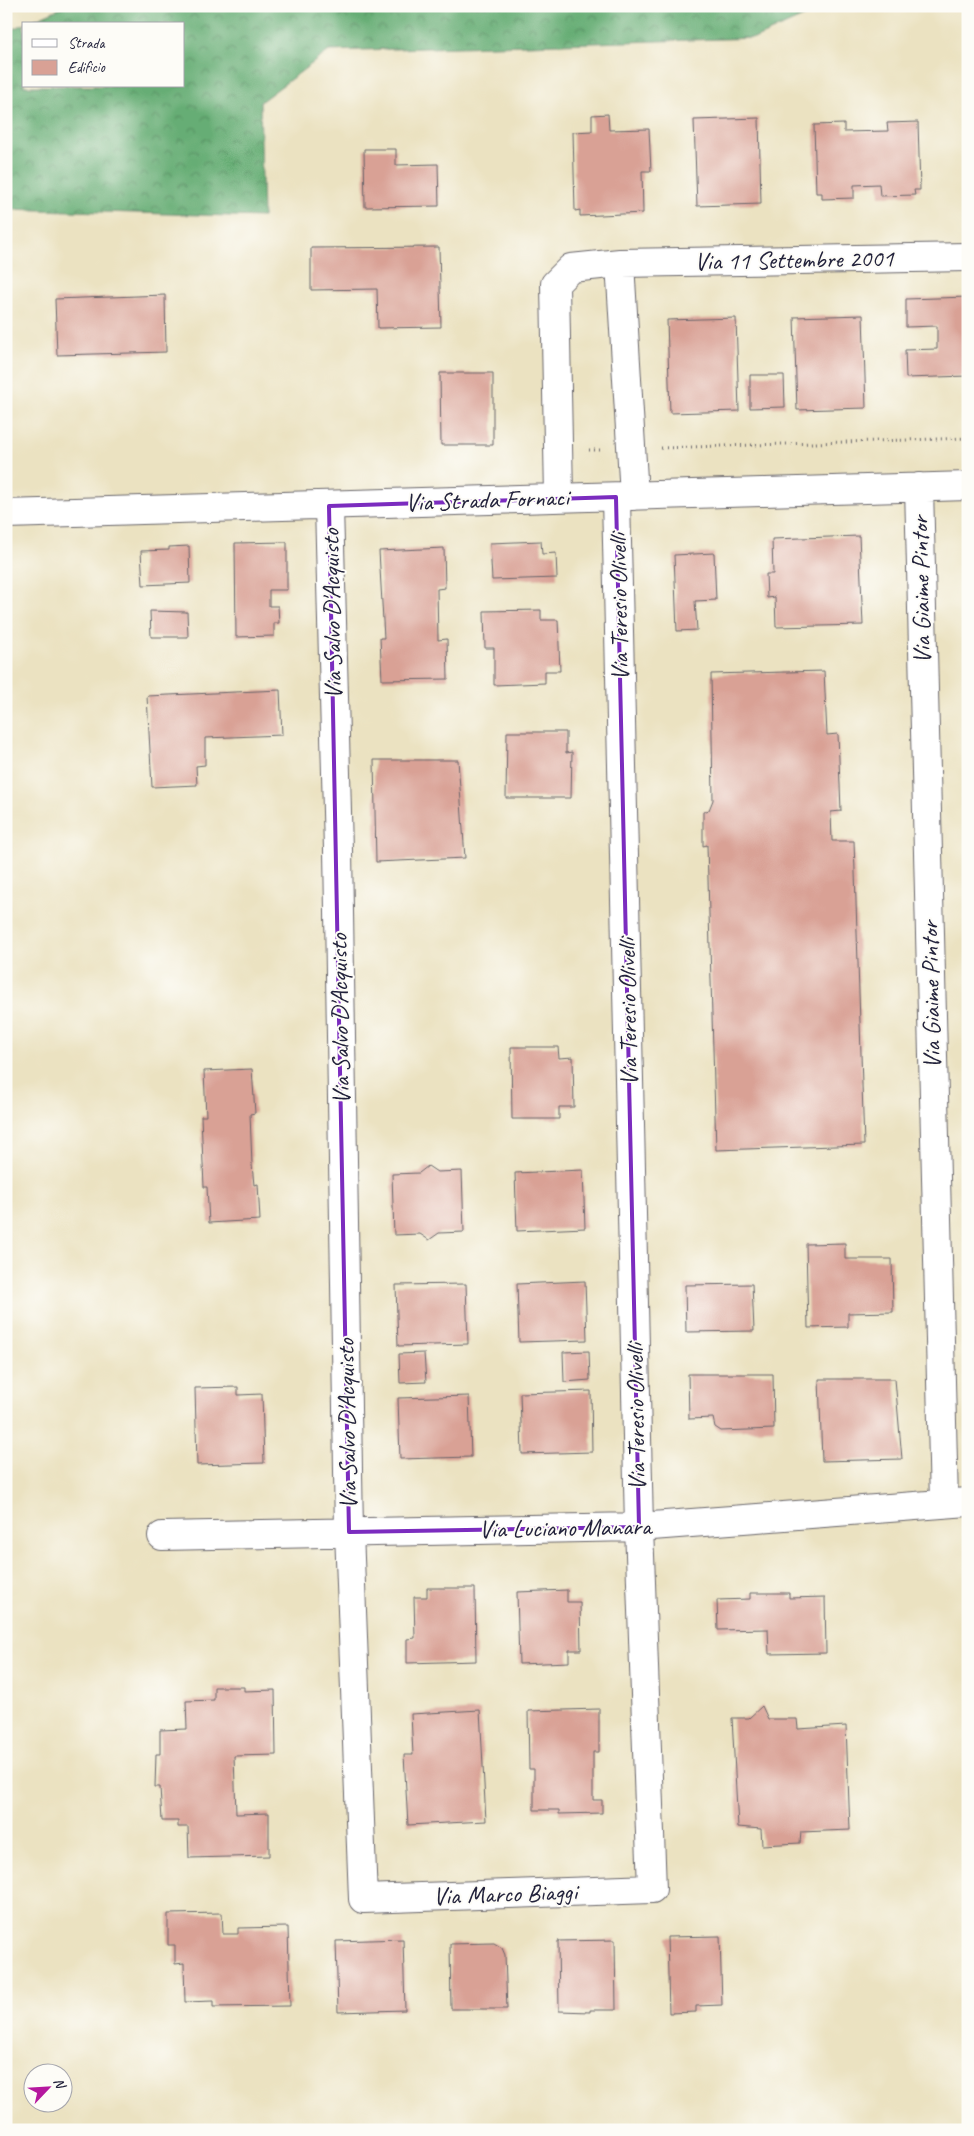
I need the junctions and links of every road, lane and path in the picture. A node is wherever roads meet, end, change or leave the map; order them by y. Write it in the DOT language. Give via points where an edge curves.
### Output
graph roads {
  1 [pos="968,257"];
  2 [pos="620,263"];
  3 [pos="968,438"];
  4 [pos="631,449"];
  5 [pos="558,450"];
  6 [pos="968,486"];
  7 [pos="919,487"];
  8 [pos="625,496"];
  9 [pos="559,497"];
  10 [pos="329,506"];
  11 [pos="6,514"];
  12 [pos="956,1502"];
  13 [pos="639,1527"];
  14 [pos="349,1532"];
  15 [pos="162,1536"];
  1 -- 2 [label="street, Via 11 Settembre 2001"];
  2 -- 4 [label="street"];
  2 -- 5 [label="street, Via 11 Settembre 2001" via="571,268 555,284"];
  3 -- 4 [label="path"];
  4 -- 5 [label="path"];
  4 -- 8 [label="street"];
  5 -- 9 [label="street, Via 11 Settembre 2001"];
  6 -- 7 [label="street, Via Strada Fornaci"];
  7 -- 8 [label="street, Via Strada Fornaci"];
  7 -- 12 [label="street, Via Giaime Pintor"];
  8 -- 9 [label="street, Via Strada Fornaci"];
  8 -- 13 [label="street, Via Teresio Olivelli"];
  9 -- 10 [label="street, Via Strada Fornaci"];
  10 -- 11 [label="street, Via Strada Fornaci"];
  10 -- 14 [label="street, Via Salvo D'Acquisto"];
  12 -- 13 [label="street, Via Luciano Manara"];
  13 -- 14 [label="street, Via Luciano Manara"];
  13 -- 14 [label="street, Via Marco Biaggi" via="652,1889 363,1899"];
  14 -- 15 [label="street, Via Luciano Manara"];
}
